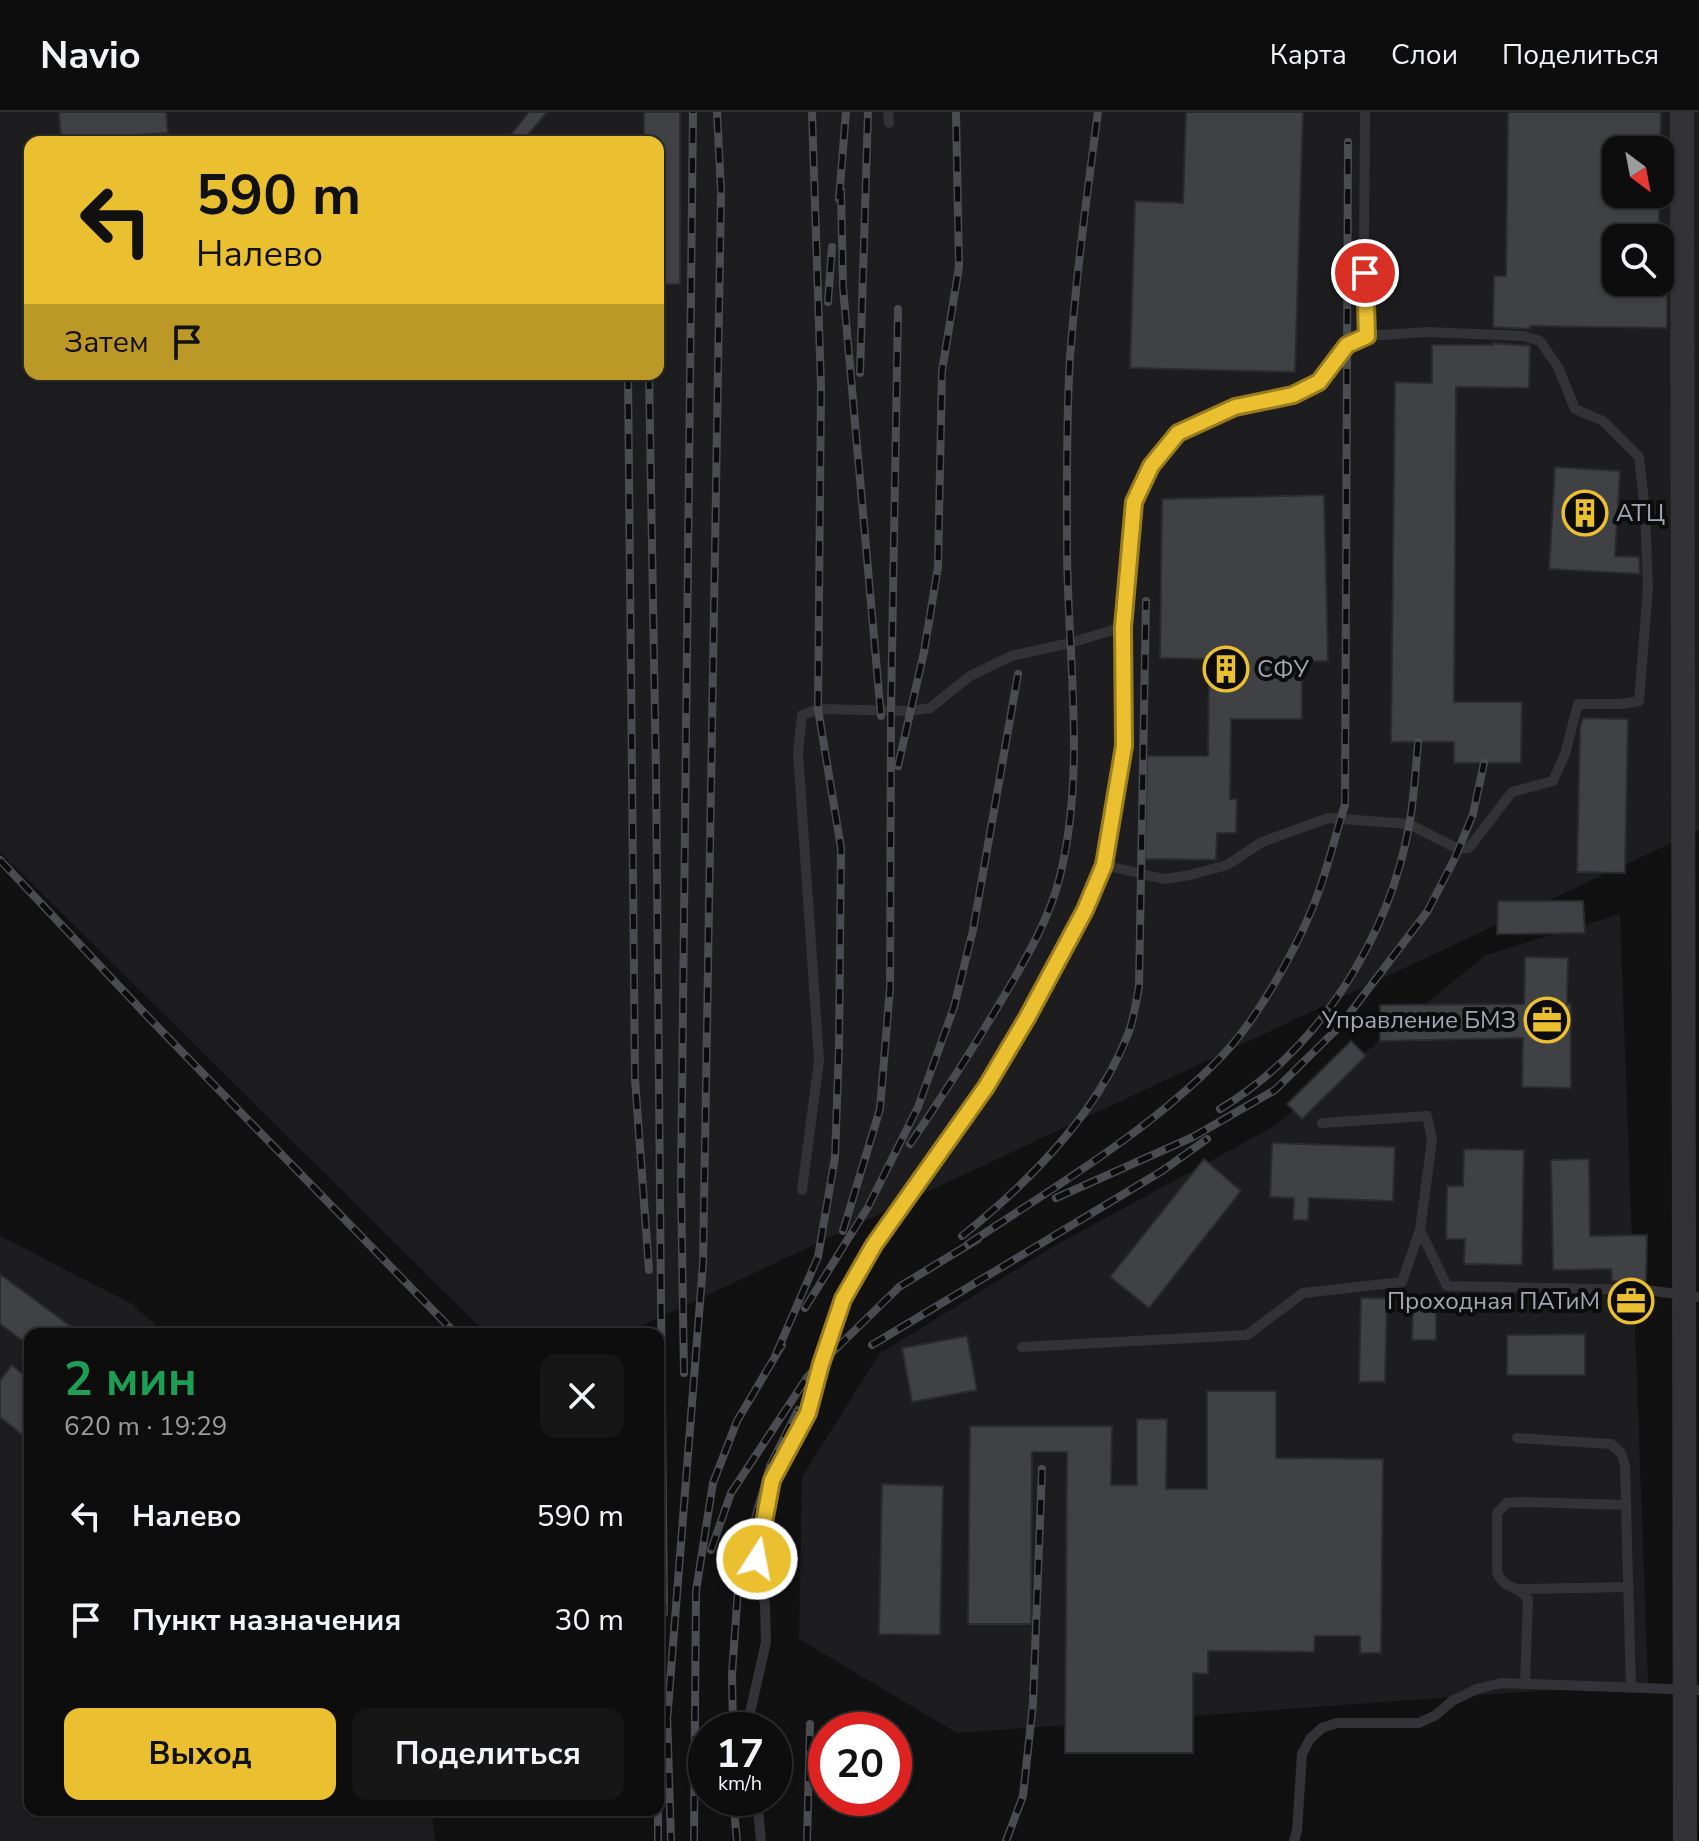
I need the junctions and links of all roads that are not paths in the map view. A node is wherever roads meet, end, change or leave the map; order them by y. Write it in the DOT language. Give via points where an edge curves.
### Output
graph roads {
  1 [pos="1365,112"];
  2 [pos="1682,112"];
  3 [pos="1367,336"];
  4 [pos="1123,627"];
  5 [pos="1104,865"];
  6 [pos="1322,1123"];
  7 [pos="802,1190"];
  8 [pos="1420,1230"];
  9 [pos="1692,1297"];
  10 [pos="1022,1347"];
  11 [pos="1517,1438"];
  12 [pos="1626,1505"];
  13 [pos="1629,1587"];
  14 [pos="1516,1589"];
  15 [pos="1525,1684"];
  16 [pos="1631,1688"];
  17 [pos="1692,1690"];
  18 [pos="750,1712"];
  19 [pos="759,1816"];
  20 [pos="761,1841"];
  21 [pos="1294,1841"];
  22 [pos="1685,1841"];
  1 -- 3 [label="lane"];
  2 -- 9 [label="street"];
  3 -- 4 [label="lane" via="1347,345 1319,382 1293,395 1235,407 1178,433 1151,466 1134,502"];
  3 -- 5 [label="lane" via="1427,332 1540,341 1558,367 1575,409 1603,421 1639,457 1648,587 1639,701 1578,704 1553,781 1512,792 1469,848 1458,849 1409,824 1328,818 1262,842 1227,865 1190,875 1164,879"];
  4 -- 5 [label="lane" via="1124,746"];
  4 -- 7 [label="lane" via="1011,656 970,676 930,708 818,709 802,715 798,752 819,1061"];
  5 -- 18 [label="lane" via="1085,910 986,1087 874,1245 843,1299 808,1413 772,1480 757,1559 766,1642"];
  6 -- 8 [label="lane" via="1427,1116 1432,1140"];
  8 -- 9 [label="lane" via="1447,1286 1647,1290"];
  8 -- 10 [label="lane" via="1402,1282 1303,1293 1247,1335"];
  9 -- 17 [label="street"];
  11 -- 12 [label="lane" via="1611,1444 1625,1465"];
  12 -- 13 [label="lane"];
  12 -- 14 [label="lane" via="1520,1502 1501,1507 1497,1572 1500,1581"];
  13 -- 14 [label="lane"];
  13 -- 16 [label="lane"];
  14 -- 15 [label="lane" via="1529,1603"];
  15 -- 16 [label="lane"];
  15 -- 21 [label="lane" via="1477,1689 1419,1723 1337,1723 1322,1728 1302,1754"];
  16 -- 17 [label="lane"];
  17 -- 22 [label="street"];
  19 -- 20 [label="lane"];
}
